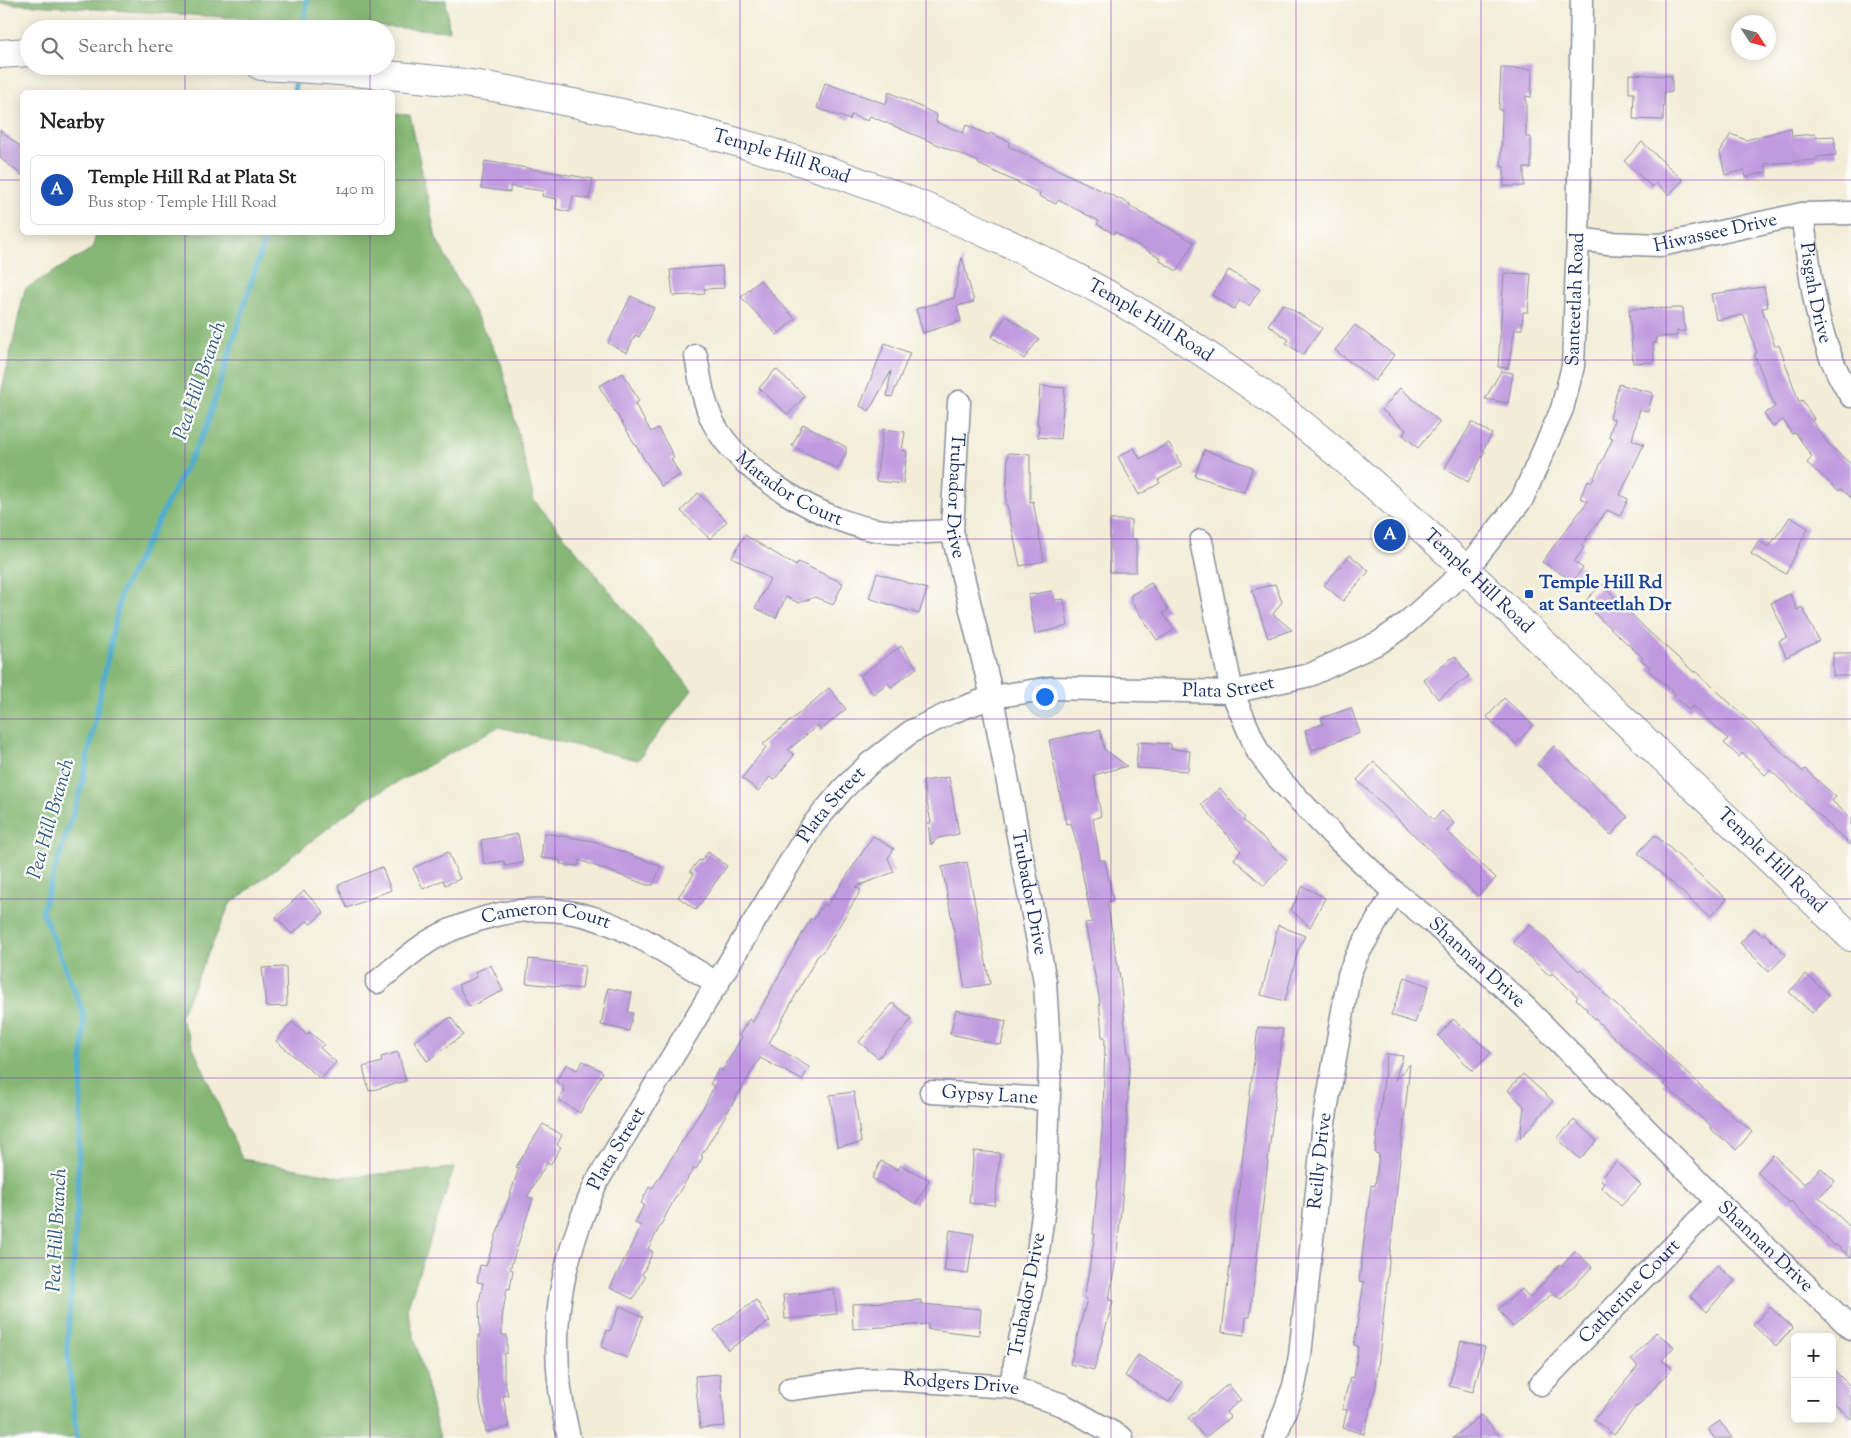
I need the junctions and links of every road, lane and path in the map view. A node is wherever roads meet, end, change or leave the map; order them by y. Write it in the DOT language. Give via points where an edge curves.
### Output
graph roads {
  1 [pos="1582,0"];
  2 [pos="20,53"];
  3 [pos="0,54"];
  4 [pos="358,75"];
  5 [pos="1802,214"];
  6 [pos="1851,214"];
  7 [pos="1578,238"];
  8 [pos="696,356"];
  9 [pos="1851,396"];
  10 [pos="959,402"];
  11 [pos="952,531"];
  12 [pos="1201,541"];
  13 [pos="1466,570"];
  14 [pos="1232,692"];
  15 [pos="992,697"];
  16 [pos="1394,892"];
  17 [pos="1851,937"];
  18 [pos="377,982"];
  19 [pos="718,984"];
  20 [pos="931,1092"];
  21 [pos="1048,1099"];
  22 [pos="1717,1201"];
  23 [pos="1851,1328"];
  24 [pos="1541,1384"];
  25 [pos="1010,1387"];
  26 [pos="790,1388"];
  27 [pos="569,1438"];
  28 [pos="1121,1438"];
  29 [pos="1275,1438"];
  1 -- 7 [label="street, Santeetlah Road"];
  2 -- 3 [label="main road"];
  4 -- 13 [label="main road, Temple Hill Road" via="488,87 630,114 758,148 937,211 1099,291 1177,336 1254,387 1326,442"];
  5 -- 6 [label="street, Hiwassee Drive"];
  5 -- 7 [label="street, Hiwassee Drive" via="1662,245"];
  5 -- 9 [label="street, Pisgah Drive" via="1813,294 1822,330 1839,378"];
  7 -- 13 [label="street, Santeetlah Road" via="1572,366 1562,410 1522,499"];
  8 -- 11 [label="street, Matador Court" via="702,391 713,422 724,439 772,485 827,514 882,531"];
  10 -- 11 [label="street, Trubador Drive"];
  11 -- 15 [label="street, Trubador Drive"];
  12 -- 14 [label="street, Shannan Drive"];
  13 -- 14 [label="street, Plata Street" via="1404,625 1356,655 1310,675"];
  13 -- 17 [label="main road, Temple Hill Road"];
  14 -- 15 [label="street, Plata Street" via="1051,688"];
  14 -- 16 [label="street, Shannan Drive" via="1258,752 1278,778"];
  15 -- 19 [label="street, Plata Street" via="912,731 843,789 812,826"];
  15 -- 21 [label="street, Trubador Drive" via="1045,982 1050,1065"];
  16 -- 22 [label="street, Shannan Drive" via="1432,921 1520,1002"];
  16 -- 29 [label="street, Reilly Drive" via="1348,975 1324,1123 1300,1356 1294,1386"];
  18 -- 19 [label="street, Cameron Court" via="423,945 472,922 508,912 562,909 625,930"];
  19 -- 27 [label="street, Plata Street" via="596,1183 576,1228 565,1264 557,1313 558,1382"];
  20 -- 21 [label="street, Gypsy Lane"];
  21 -- 25 [label="street, Trubador Drive" via="1045,1200 1036,1266"];
  22 -- 23 [label="street, Shannan Drive"];
  22 -- 24 [label="street, Catherine Court"];
  25 -- 26 [label="street, Rodgers Drive" via="890,1379"];
  25 -- 28 [label="street, Rodgers Drive" via="1063,1405"];
}
